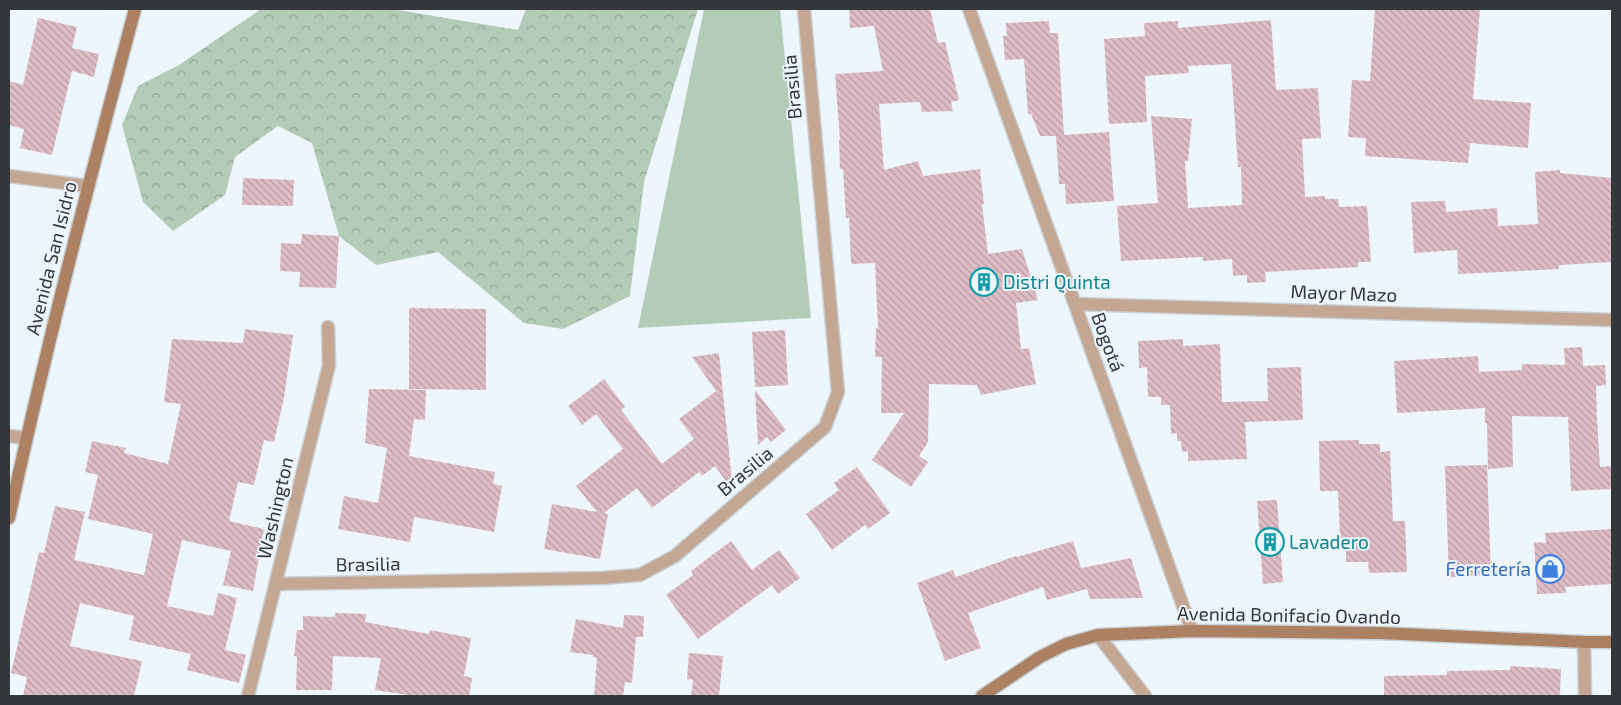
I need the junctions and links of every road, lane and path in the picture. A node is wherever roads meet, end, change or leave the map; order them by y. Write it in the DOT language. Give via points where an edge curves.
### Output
graph roads {
  1 [pos="135,9"];
  2 [pos="804,9"];
  3 [pos="969,9"];
  4 [pos="9,176"];
  5 [pos="88,186"];
  6 [pos="1075,304"];
  7 [pos="1612,320"];
  8 [pos="328,327"];
  9 [pos="9,436"];
  10 [pos="26,438"];
  11 [pos="9,518"];
  12 [pos="276,584"];
  13 [pos="1192,631"];
  14 [pos="1098,635"];
  15 [pos="1584,642"];
  16 [pos="1612,642"];
  17 [pos="248,696"];
  18 [pos="982,696"];
  19 [pos="1145,696"];
  20 [pos="1585,696"];
  1 -- 5 [label="main road, Avenida San Isidro"];
  2 -- 12 [label="street, Brasilia" via="838,392 826,427 675,556 640,575"];
  3 -- 6 [label="street, Bogotá"];
  4 -- 5 [label="street"];
  5 -- 10 [label="main road, Avenida San Isidro"];
  6 -- 7 [label="street, Mayor Mazo"];
  6 -- 13 [label="street, Bogotá"];
  8 -- 12 [label="street, Washington" via="329,365"];
  9 -- 10 [label="street"];
  10 -- 11 [label="main road, Avenida San Isidro"];
  12 -- 17 [label="street, Washington"];
  13 -- 14 [label="main road, Avenida Bonifacio Ovando"];
  13 -- 15 [label="main road, Avenida Bonifacio Ovando" via="1379,633"];
  14 -- 18 [label="main road, Avenida Bonifacio Ovando" via="1066,644 1040,657"];
  14 -- 19 [label="street"];
  15 -- 16 [label="main road, Avenida Bonifacio Ovando"];
  15 -- 20 [label="street"];
}
